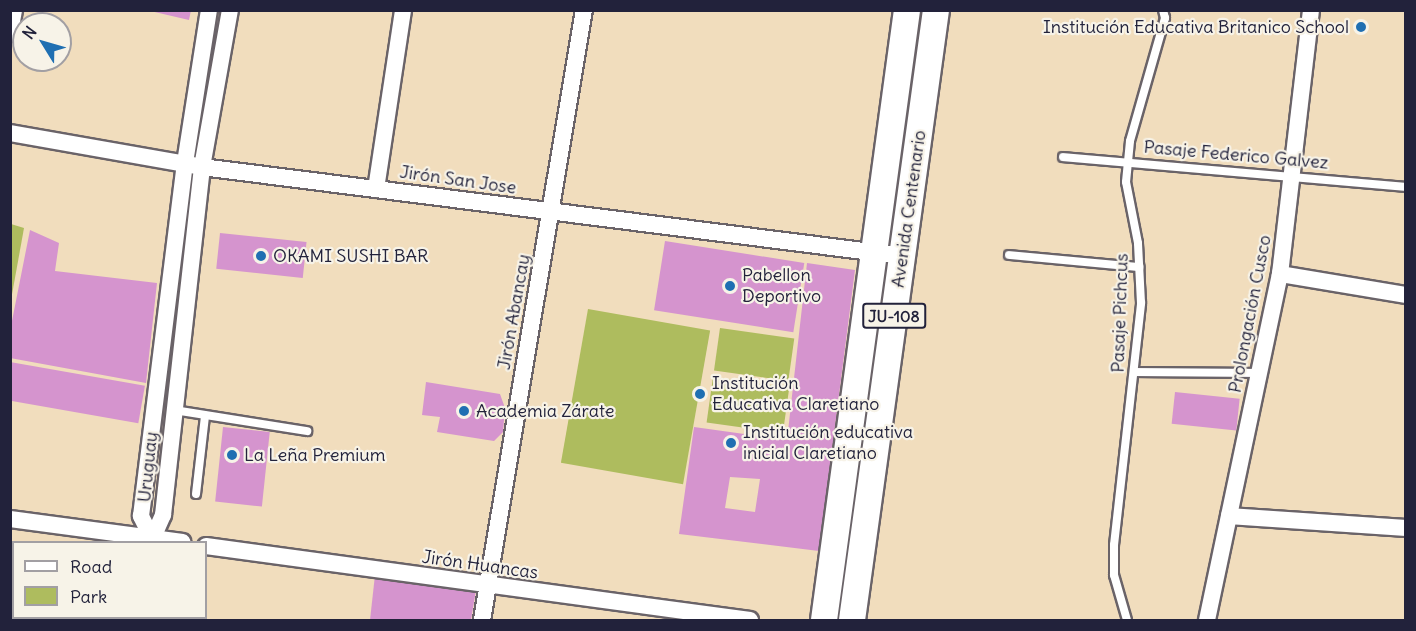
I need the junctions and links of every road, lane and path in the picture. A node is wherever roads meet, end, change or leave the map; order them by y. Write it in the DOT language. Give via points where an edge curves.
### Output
graph roads {
  1 [pos="14,10"];
  2 [pos="209,10"];
  3 [pos="230,10"];
  4 [pos="404,10"];
  5 [pos="584,10"];
  6 [pos="907,10"];
  7 [pos="936,10"];
  8 [pos="1163,10"];
  9 [pos="1311,10"];
  10 [pos="10,33"];
  11 [pos="10,133"];
  12 [pos="1063,158"];
  13 [pos="1128,163"];
  14 [pos="194,165"];
  15 [pos="1291,177"];
  16 [pos="1406,187"];
  17 [pos="376,189"];
  18 [pos="551,213"];
  19 [pos="874,252"];
  20 [pos="903,255"];
  21 [pos="1009,255"];
  22 [pos="1139,267"];
  23 [pos="1280,274"];
  24 [pos="1406,295"];
  25 [pos="1136,372"];
  26 [pos="1259,374"];
  27 [pos="174,410"];
  28 [pos="205,416"];
  29 [pos="307,432"];
  30 [pos="196,494"];
  31 [pos="1229,516"];
  32 [pos="10,519"];
  33 [pos="1406,528"];
  34 [pos="152,540"];
  35 [pos="207,546"];
  36 [pos="487,586"];
  37 [pos="482,621"];
  38 [pos="750,621"];
  39 [pos="824,621"];
  40 [pos="852,621"];
  41 [pos="1127,621"];
  42 [pos="1206,621"];
  1 -- 10 [label="street"];
  2 -- 14 [label="street, Uruguay"];
  3 -- 14 [label="street, Uruguay"];
  4 -- 17 [label="street"];
  5 -- 18 [label="street, Jirón Abancay"];
  6 -- 19 [label="main road, Avenida Centenario / JU-108"];
  7 -- 20 [label="main road, Avenida Centenario / JU-108"];
  8 -- 13 [label="lane, Pasaje Pichcus" via="1165,18 1130,141"];
  9 -- 15 [label="street, Prolongación Cusco"];
  11 -- 14 [label="street, Jirón San Jose"];
  12 -- 13 [label="lane, Pasaje Federico Galvez"];
  13 -- 15 [label="lane, Pasaje Federico Galvez"];
  13 -- 22 [label="lane, Pasaje Pichcus" via="1126,182"];
  14 -- 17 [label="street, Jirón San Jose"];
  14 -- 27 [label="street, Uruguay"];
  14 -- 34 [label="street, Uruguay" via="141,516"];
  15 -- 16 [label="lane, Pasaje Federico Galvez"];
  15 -- 23 [label="street, Prolongación Cusco"];
  17 -- 18 [label="street, Jirón San Jose"];
  18 -- 19 [label="street, Jirón San Jose"];
  18 -- 36 [label="street, Jirón Abancay"];
  19 -- 20 [label="street, Jirón San Jose"];
  19 -- 39 [label="main road, Avenida Centenario / JU-108"];
  20 -- 40 [label="main road, Avenida Centenario / JU-108"];
  21 -- 22 [label="lane"];
  22 -- 25 [label="lane, Pasaje Pichcus"];
  23 -- 24 [label="street"];
  23 -- 26 [label="street, Prolongación Cusco"];
  25 -- 26 [label="lane"];
  25 -- 41 [label="lane, Pasaje Pichcus" via="1114,545 1114,575"];
  26 -- 31 [label="street, Prolongación Cusco"];
  27 -- 28 [label="lane"];
  27 -- 34 [label="street, Uruguay" via="163,515"];
  28 -- 29 [label="lane"];
  28 -- 30 [label="lane"];
  31 -- 33 [label="street"];
  31 -- 42 [label="street, Prolongación Cusco"];
  32 -- 34 [label="street"];
  35 -- 36 [label="street, Jirón Huancas"];
  36 -- 37 [label="street, Jirón Abancay"];
  36 -- 38 [label="street, Jirón Huancas"];
}
